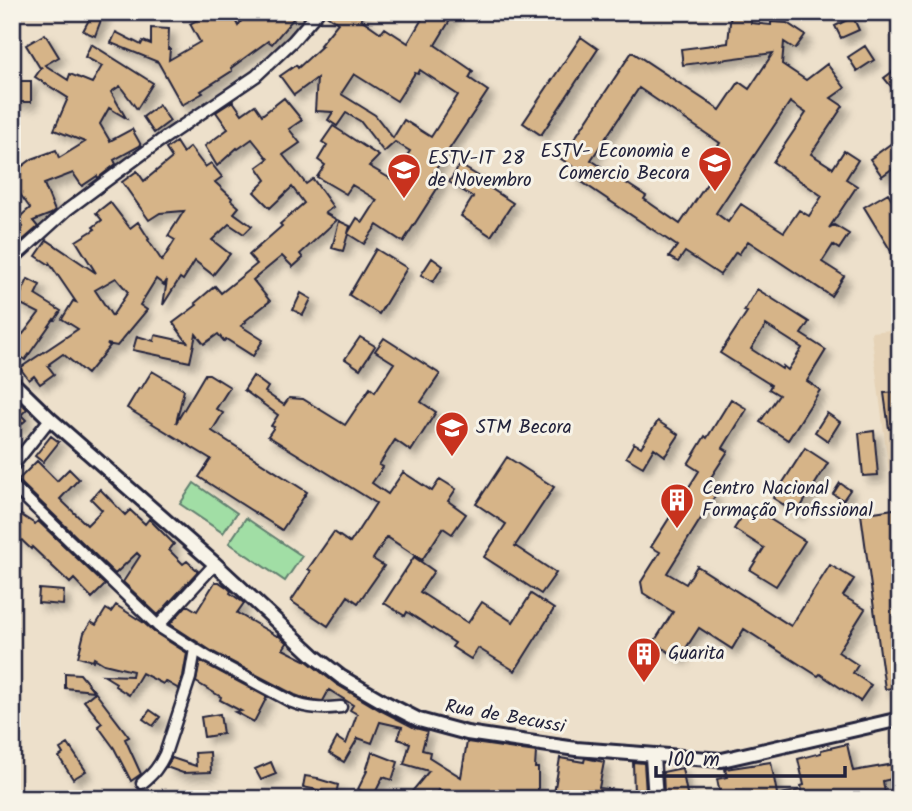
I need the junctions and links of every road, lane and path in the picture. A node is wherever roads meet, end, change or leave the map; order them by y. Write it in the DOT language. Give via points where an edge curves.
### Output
graph roads {
  1 [pos="318,12"];
  2 [pos="12,260"];
  3 [pos="12,382"];
  4 [pos="50,419"];
  5 [pos="26,448"];
  6 [pos="12,453"];
  7 [pos="12,467"];
  8 [pos="12,485"];
  9 [pos="215,564"];
  10 [pos="158,626"];
  11 [pos="195,649"];
  12 [pos="341,707"];
  13 [pos="900,719"];
  14 [pos="142,783"];
  1 -- 2 [label="street" via="256,76 66,210"];
  3 -- 4 [label="street, Rua de Becussi"];
  4 -- 5 [label="street"];
  4 -- 9 [label="street, Rua de Becussi"];
  5 -- 6 [label="street"];
  5 -- 7 [label="street"];
  8 -- 10 [label="street"];
  9 -- 10 [label="street"];
  9 -- 13 [label="street, Rua de Becussi" via="341,677 419,720 467,733 576,749 722,760"];
  10 -- 11 [label="street"];
  11 -- 12 [label="street" via="303,707"];
  11 -- 14 [label="street" via="164,754"];
}
